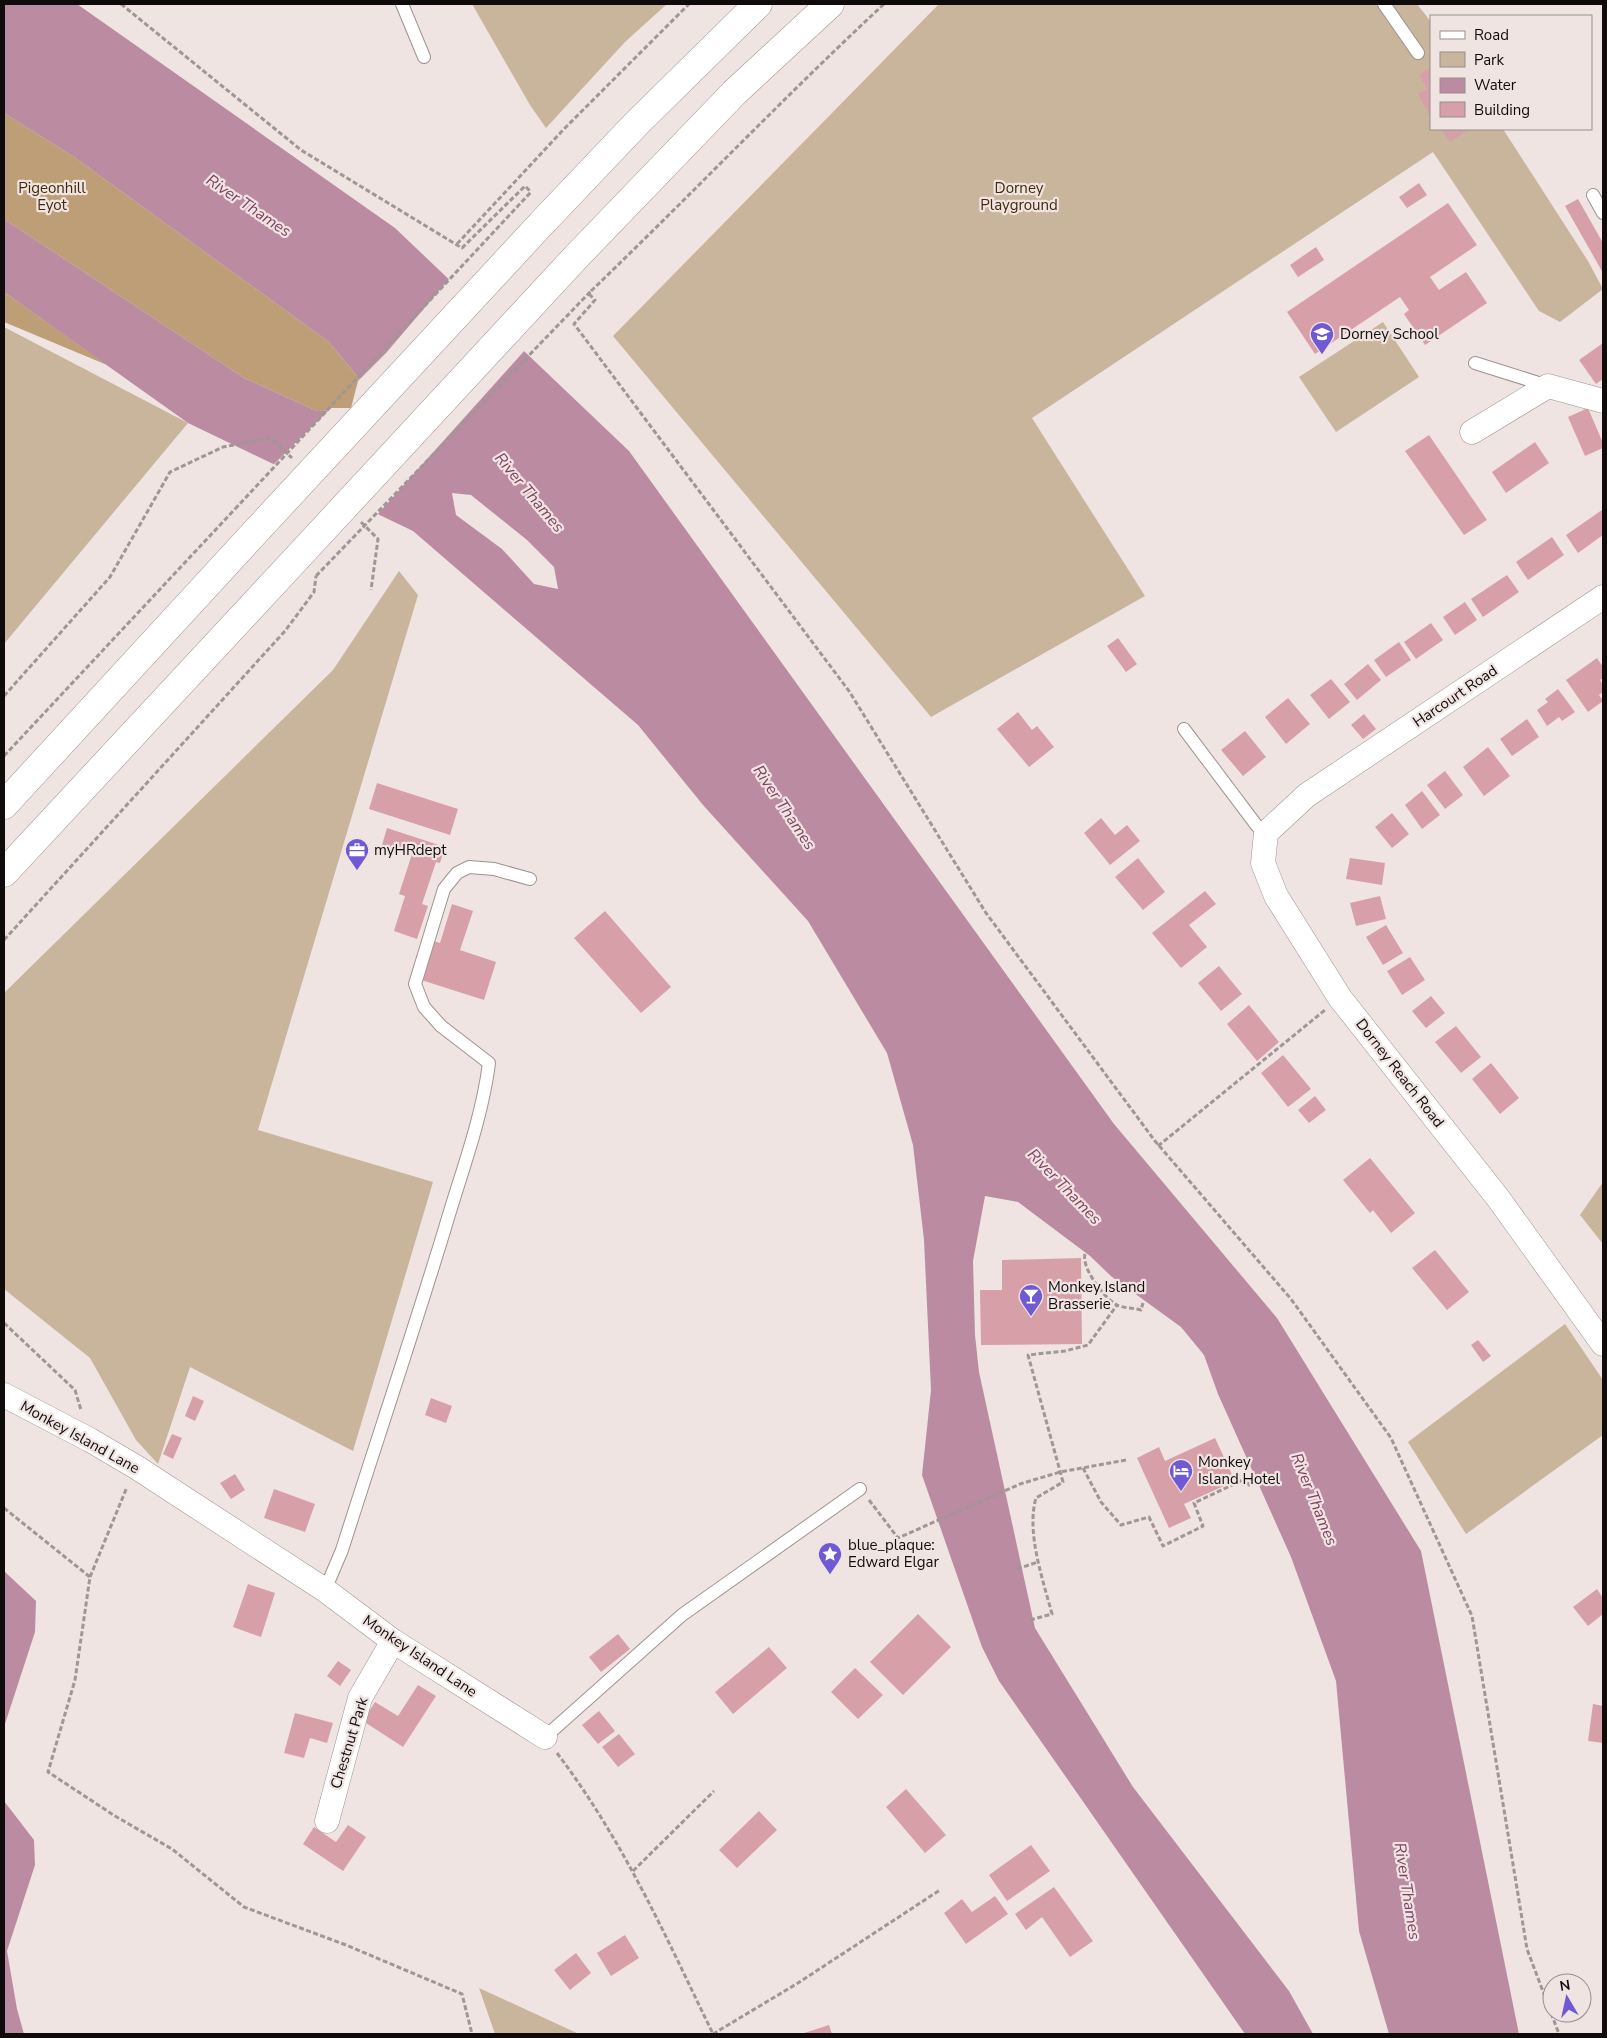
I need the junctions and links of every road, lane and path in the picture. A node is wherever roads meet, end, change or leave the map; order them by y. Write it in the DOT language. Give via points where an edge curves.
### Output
graph roads {
  1 [pos="121,4"];
  2 [pos="402,4"];
  3 [pos="689,4"];
  4 [pos="758,4"];
  5 [pos="830,4"];
  6 [pos="884,4"];
  7 [pos="1384,4"];
  8 [pos="1418,53"];
  9 [pos="424,56"];
  10 [pos="1593,195"];
  11 [pos="1603,213"];
  12 [pos="457,244"];
  13 [pos="590,292"];
  14 [pos="1475,363"];
  15 [pos="1548,386"];
  16 [pos="1603,401"];
  17 [pos="1472,432"];
  18 [pos="300,465"];
  19 [pos="357,519"];
  20 [pos="306,568"];
  21 [pos="371,590"];
  22 [pos="1603,597"];
  23 [pos="4,696"];
  24 [pos="1184,729"];
  25 [pos="4,756"];
  26 [pos="4,805"];
  27 [pos="1266,832"];
  28 [pos="4,874"];
  29 [pos="530,880"];
  30 [pos="4,940"];
  31 [pos="1340,998"];
  32 [pos="1158,1146"];
  33 [pos="1085,1254"];
  34 [pos="1143,1303"];
  35 [pos="1116,1305"];
  36 [pos="4,1323"];
  37 [pos="1603,1344"];
  38 [pos="4,1395"];
  39 [pos="90,1440"];
  40 [pos="1126,1460"];
  41 [pos="136,1467"];
  42 [pos="1083,1468"];
  43 [pos="1060,1472"];
  44 [pos="1269,1477"];
  45 [pos="860,1489"];
  46 [pos="4,1508"];
  47 [pos="1038,1562"];
  48 [pos="1017,1569"];
  49 [pos="90,1576"];
  50 [pos="325,1590"];
  51 [pos="1030,1620"];
  52 [pos="393,1641"];
  53 [pos="545,1737"];
  54 [pos="714,1791"];
  55 [pos="327,1821"];
  56 [pos="633,1871"];
  57 [pos="940,1890"];
  58 [pos="472,2034"];
  59 [pos="713,2034"];
  60 [pos="1559,2034"];
  1 -- 12 [label="path" via="301,150"];
  2 -- 9 [label="lane"];
  3 -- 12 [label="path" via="563,130"];
  4 -- 26 [label="highway, bridge" via="637,123 541,224"];
  5 -- 20 [label="highway, bridge" via="735,92 576,257"];
  6 -- 13 [label="path"];
  7 -- 8 [label="lane"];
  10 -- 11 [label="lane"];
  12 -- 25 [label="path, bridge" via="462,248 525,186 531,192"];
  13 -- 20 [label="path, bridge"];
  13 -- 32 [label="path" via="595,300 574,324 849,691 986,912"];
  14 -- 15 [label="lane"];
  15 -- 16 [label="street"];
  15 -- 17 [label="street"];
  18 -- 23 [label="path" via="271,438 223,446 170,472 110,577"];
  19 -- 21 [label="path" via="378,539"];
  20 -- 28 [label="highway"];
  20 -- 30 [label="path" via="314,592 285,631"];
  22 -- 27 [label="street, Harcourt Road" via="1307,795"];
  24 -- 27 [label="lane" via="1256,826"];
  27 -- 31 [label="street, Dorney Reach Road" via="1263,863 1276,896"];
  29 -- 50 [label="lane" via="469,867 457,872 444,889 415,984 424,1007 442,1026 488,1062 486,1082 425,1294 342,1550"];
  31 -- 32 [label="path"];
  31 -- 37 [label="street, Dorney Reach Road" via="1498,1198"];
  32 -- 60 [label="path" via="1291,1299 1391,1438 1472,1616 1527,1949"];
  33 -- 35 [label="path" via="1083,1258 1090,1278"];
  34 -- 35 [label="path" via="1141,1310"];
  35 -- 43 [label="path" via="1088,1345 1028,1355"];
  36 -- 39 [label="path" via="75,1390"];
  38 -- 39 [label="street, Monkey Island Lane"];
  39 -- 41 [label="street, Monkey Island Lane"];
  40 -- 42 [label="path"];
  41 -- 49 [label="path"];
  41 -- 50 [label="street, Monkey Island Lane"];
  42 -- 43 [label="path"];
  42 -- 44 [label="path" via="1101,1502 1121,1524 1150,1517 1163,1546 1203,1526 1194,1504 1247,1478 1250,1485"];
  43 -- 45 [label="path" via="1020,1484 898,1538"];
  43 -- 47 [label="path" via="1063,1482 1036,1498 1032,1512"];
  45 -- 53 [label="lane" via="682,1615"];
  46 -- 49 [label="path"];
  47 -- 48 [label="path"];
  47 -- 51 [label="path" via="1052,1614"];
  49 -- 58 [label="path" via="75,1680 48,1772 115,1816 172,1848 244,1907 346,1945 462,1994"];
  50 -- 52 [label="street, Monkey Island Lane"];
  52 -- 53 [label="street, Monkey Island Lane"];
  52 -- 55 [label="street, Chestnut Park" via="360,1698"];
  53 -- 56 [label="path" via="582,1786"];
  54 -- 56 [label="path"];
  56 -- 59 [label="path"];
  57 -- 59 [label="path"];
}
